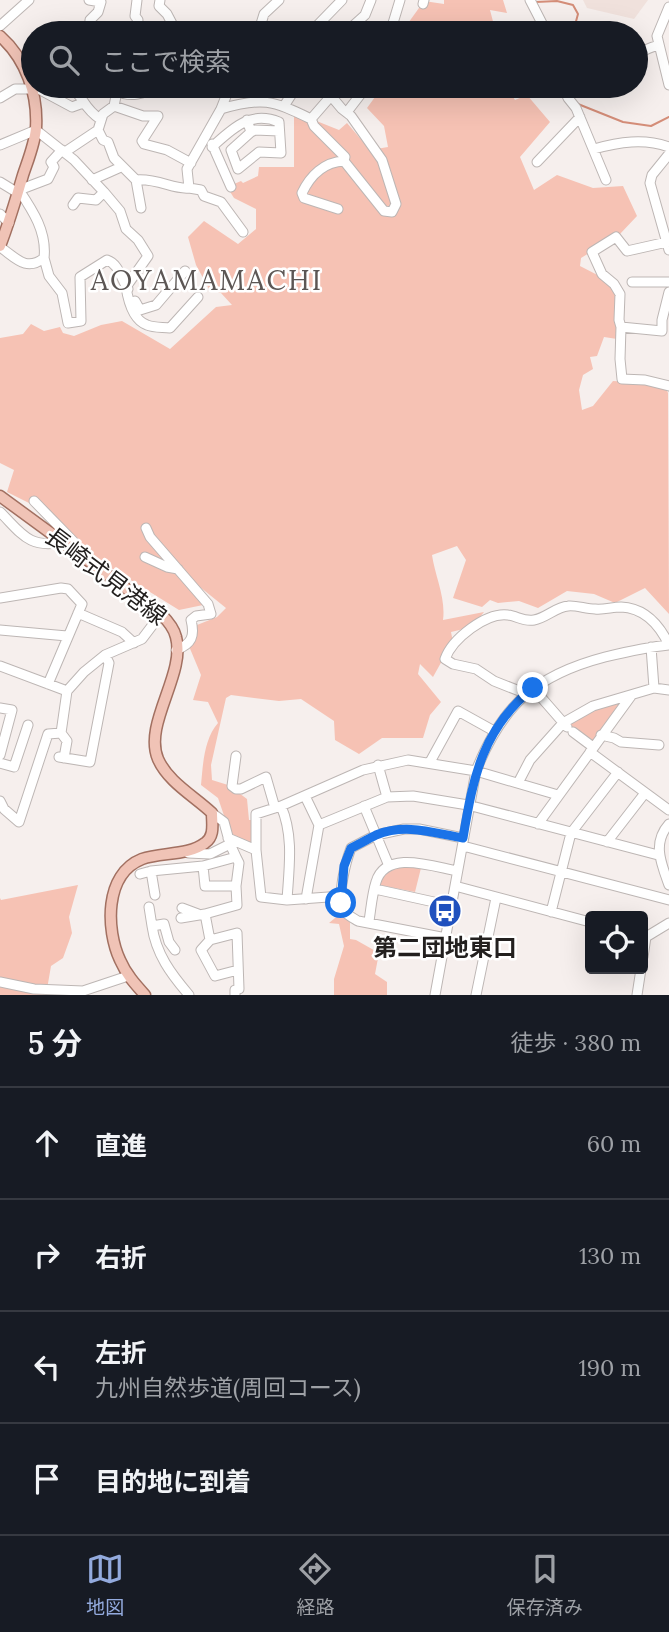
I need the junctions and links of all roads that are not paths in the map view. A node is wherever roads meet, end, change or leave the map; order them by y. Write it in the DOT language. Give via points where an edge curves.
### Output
graph roads {
  1 [pos="29,0"];
  2 [pos="89,0"];
  3 [pos="136,0"];
  4 [pos="160,0"];
  5 [pos="279,0"];
  6 [pos="342,0"];
  7 [pos="371,0"];
  8 [pos="400,0"];
  9 [pos="530,0"];
  10 [pos="669,7"];
  11 [pos="90,21"];
  12 [pos="138,21"];
  13 [pos="171,21"];
  14 [pos="262,21"];
  15 [pos="322,21"];
  16 [pos="358,21"];
  17 [pos="394,21"];
  18 [pos="540,21"];
  19 [pos="0,26"];
  20 [pos="0,36"];
  21 [pos="662,48"];
  22 [pos="21,61"];
  23 [pos="669,85"];
  24 [pos="21,86"];
  25 [pos="33,98"];
  26 [pos="57,98"];
  27 [pos="82,98"];
  28 [pos="116,98"];
  29 [pos="225,98"];
  30 [pos="289,98"];
  31 [pos="329,98"];
  32 [pos="333,98"];
  33 [pos="358,98"];
  34 [pos="569,98"];
  35 [pos="0,99"];
  36 [pos="256,100"];
  37 [pos="83,103"];
  38 [pos="114,106"];
  39 [pos="284,106"];
  40 [pos="221,109"];
  41 [pos="347,112"];
  42 [pos="579,117"];
  43 [pos="100,119"];
  44 [pos="311,119"];
  45 [pos="247,120"];
  46 [pos="36,130"];
  47 [pos="98,130"];
  48 [pos="279,131"];
  49 [pos="251,132"];
  50 [pos="206,135"];
  51 [pos="0,145"];
  52 [pos="212,147"];
  53 [pos="669,148"];
  54 [pos="594,149"];
  55 [pos="63,151"];
  56 [pos="669,154"];
  57 [pos="344,162"];
  58 [pos="537,162"];
  59 [pos="191,163"];
  60 [pos="121,167"];
  61 [pos="92,180"];
  62 [pos="136,180"];
  63 [pos="606,180"];
  64 [pos="0,182"];
  65 [pos="231,187"];
  66 [pos="190,188"];
  67 [pos="19,192"];
  68 [pos="104,192"];
  69 [pos="73,205"];
  70 [pos="141,208"];
  71 [pos="338,209"];
  72 [pos="0,214"];
  73 [pos="9,223"];
  74 [pos="243,232"];
  75 [pos="668,246"];
  76 [pos="0,247"];
  77 [pos="44,258"];
  78 [pos="184,271"];
  79 [pos="632,282"];
  80 [pos="669,282"];
  81 [pos="126,287"];
  82 [pos="669,292"];
  83 [pos="198,297"];
  84 [pos="621,327"];
  85 [pos="669,386"];
  86 [pos="0,496"];
  87 [pos="34,501"];
  88 [pos="0,512"];
  89 [pos="146,528"];
  90 [pos="66,545"];
  91 [pos="145,556"];
  92 [pos="178,569"];
  93 [pos="0,598"];
  94 [pos="78,613"];
  95 [pos="162,614"];
  96 [pos="0,630"];
  97 [pos="67,636"];
  98 [pos="134,643"];
  99 [pos="669,645"];
  100 [pos="651,647"];
  101 [pos="177,650"];
  102 [pos="105,655"];
  103 [pos="0,666"];
  104 [pos="48,684"];
  105 [pos="654,688"];
  106 [pos="669,690"];
  107 [pos="67,691"];
  108 [pos="530,691"];
  109 [pos="631,696"];
  110 [pos="0,708"];
  111 [pos="28,725"];
  112 [pos="568,727"];
  113 [pos="494,731"];
  114 [pos="61,733"];
  115 [pos="601,735"];
  116 [pos="659,745"];
  117 [pos="592,750"];
  118 [pos="0,755"];
  119 [pos="236,756"];
  120 [pos="430,762"];
  121 [pos="0,764"];
  122 [pos="379,765"];
  123 [pos="476,771"];
  124 [pos="618,772"];
  125 [pos="518,783"];
  126 [pos="645,793"];
  127 [pos="558,795"];
  128 [pos="305,796"];
  129 [pos="387,797"];
  130 [pos="0,801"];
  131 [pos="468,805"];
  132 [pos="364,806"];
  133 [pos="278,807"];
  134 [pos="669,810"];
  135 [pos="212,813"];
  136 [pos="538,824"];
  137 [pos="669,824"];
  138 [pos="319,825"];
  139 [pos="571,833"];
  140 [pos="376,835"];
  141 [pos="229,841"];
  142 [pos="463,842"];
  143 [pos="607,842"];
  144 [pos="256,850"];
  145 [pos="175,852"];
  146 [pos="658,855"];
  147 [pos="236,857"];
  148 [pos="203,866"];
  149 [pos="389,866"];
  150 [pos="151,871"];
  151 [pos="457,871"];
  152 [pos="561,872"];
  153 [pos="140,874"];
  154 [pos="669,884"];
  155 [pos="236,886"];
  156 [pos="456,886"];
  157 [pos="375,889"];
  158 [pos="155,895"];
  159 [pos="342,897"];
  160 [pos="496,898"];
  161 [pos="306,899"];
  162 [pos="288,900"];
  163 [pos="669,900"];
  164 [pos="452,906"];
  165 [pos="149,907"];
  166 [pos="551,912"];
  167 [pos="181,913"];
  168 [pos="202,914"];
  169 [pos="369,921"];
  170 [pos="585,921"];
  171 [pos="669,923"];
  172 [pos="152,926"];
  173 [pos="648,935"];
  174 [pos="446,938"];
  175 [pos="210,940"];
  176 [pos="175,950"];
  177 [pos="238,970"];
  178 [pos="640,974"];
  179 [pos="128,976"];
  180 [pos="0,982"];
  181 [pos="69,993"];
  182 [pos="438,994"];
  183 [pos="145,995"];
  184 [pos="189,995"];
  185 [pos="235,995"];
  186 [pos="476,995"];
  187 [pos="637,995"];
  1 -- 19 [label="street"];
  2 -- 11 [label="street" via="101,2"];
  3 -- 12 [label="street"];
  4 -- 13 [label="street" via="159,6"];
  5 -- 14 [label="street"];
  6 -- 15 [label="street"];
  7 -- 16 [label="street"];
  8 -- 17 [label="street"];
  9 -- 18 [label="street"];
  10 -- 21 [label="street" via="657,36"];
  20 -- 22 [label="main road"];
  21 -- 23 [label="street"];
  24 -- 35 [label="street"];
  25 -- 46 [label="main road"];
  26 -- 37 [label="street" via="72,107"];
  27 -- 37 [label="street"];
  28 -- 38 [label="street"];
  29 -- 40 [label="street"];
  30 -- 39 [label="street"];
  31 -- 44 [label="street"];
  32 -- 41 [label="street"];
  33 -- 41 [label="street"];
  34 -- 42 [label="street"];
  36 -- 39 [label="street"];
  36 -- 40 [label="street"];
  37 -- 43 [label="street"];
  38 -- 43 [label="street"];
  38 -- 59 [label="street" via="158,116 142,137 144,144"];
  39 -- 44 [label="street"];
  40 -- 50 [label="street"];
  41 -- 57 [label="street" via="382,160 396,204 391,212 384,211"];
  42 -- 54 [label="street"];
  42 -- 58 [label="street"];
  43 -- 47 [label="street"];
  44 -- 57 [label="street" via="345,157"];
  45 -- 48 [label="street" via="275,120"];
  45 -- 49 [label="street"];
  45 -- 52 [label="street"];
  46 -- 51 [label="street"];
  46 -- 55 [label="street"];
  46 -- 67 [label="main road"];
  47 -- 55 [label="street"];
  47 -- 60 [label="street"];
  48 -- 49 [label="street"];
  48 -- 49 [label="street" via="281,153 259,152 239,169 231,150"];
  50 -- 52 [label="street"];
  50 -- 59 [label="street"];
  52 -- 65 [label="street"];
  53 -- 54 [label="street" via="648,141"];
  54 -- 63 [label="street"];
  55 -- 61 [label="street"];
  55 -- 67 [label="street" via="51,162 54,167 48,179"];
  56 -- 75 [label="street" via="650,183"];
  57 -- 71 [label="street" via="320,169 302,193 304,198"];
  59 -- 66 [label="street" via="187,169"];
  60 -- 61 [label="street"];
  60 -- 62 [label="street"];
  61 -- 68 [label="street"];
  62 -- 66 [label="street"];
  62 -- 70 [label="street"];
  64 -- 67 [label="street"];
  66 -- 74 [label="street" via="221,202"];
  67 -- 73 [label="main road"];
  67 -- 77 [label="street" via="44,238"];
  68 -- 69 [label="street" via="96,200 78,198"];
  68 -- 81 [label="street" via="148,256"];
  72 -- 73 [label="street"];
  73 -- 76 [label="main road"];
  75 -- 84 [label="street" via="628,251 616,237 592,252 602,274 620,294"];
  76 -- 77 [label="street" via="27,265"];
  77 -- 81 [label="street" via="48,276 62,293 68,323 80,321 80,277 107,260"];
  78 -- 81 [label="street" via="156,305 140,310"];
  79 -- 80 [label="street"];
  81 -- 83 [label="street" via="134,311 148,326 174,326"];
  82 -- 84 [label="street" via="662,331"];
  84 -- 85 [label="street" via="622,379"];
  86 -- 90 [label="main road, 長崎式見港線"];
  87 -- 90 [label="street" via="74,542"];
  88 -- 90 [label="street" via="29,541"];
  89 -- 92 [label="street"];
  90 -- 95 [label="main road, 長崎式見港線"];
  91 -- 92 [label="street"];
  92 -- 101 [label="street" via="211,614 191,620 191,641"];
  93 -- 94 [label="street" via="68,589 82,604"];
  94 -- 97 [label="street"];
  94 -- 98 [label="street" via="114,628"];
  95 -- 98 [label="street"];
  95 -- 101 [label="main road, 長崎式見港線" via="172,626"];
  96 -- 97 [label="street"];
  97 -- 104 [label="street"];
  98 -- 102 [label="street"];
  99 -- 100 [label="street"];
  99 -- 108 [label="street" via="657,625 635,610 568,606 541,619 528,621 505,614 490,618 471,628 449,650 446,659 453,664"];
  100 -- 105 [label="street"];
  100 -- 108 [label="street" via="567,668"];
  101 -- 135 [label="main road, 長崎式見港線" via="158,729 157,756 165,772"];
  102 -- 107 [label="street"];
  102 -- 114 [label="street" via="109,663 90,762 62,757 67,741"];
  103 -- 104 [label="street"];
  104 -- 107 [label="street"];
  105 -- 106 [label="street"];
  105 -- 109 [label="street"];
  107 -- 114 [label="street"];
  108 -- 112 [label="street"];
  108 -- 113 [label="street"];
  109 -- 112 [label="street" via="593,706"];
  109 -- 115 [label="street"];
  110 -- 118 [label="street" via="12,710"];
  111 -- 121 [label="street" via="14,767"];
  112 -- 117 [label="street"];
  112 -- 125 [label="street" via="530,760"];
  113 -- 120 [label="street" via="458,711"];
  113 -- 123 [label="street"];
  114 -- 130 [label="street" via="48,734 19,821"];
  115 -- 116 [label="street" via="621,742"];
  115 -- 117 [label="street"];
  117 -- 124 [label="street"];
  117 -- 127 [label="street"];
  119 -- 133 [label="street" via="232,786 241,789 265,777"];
  120 -- 122 [label="street"];
  120 -- 123 [label="street"];
  122 -- 128 [label="street"];
  122 -- 129 [label="street"];
  123 -- 125 [label="street"];
  123 -- 131 [label="street"];
  124 -- 126 [label="street"];
  124 -- 139 [label="street"];
  125 -- 127 [label="street"];
  126 -- 134 [label="street"];
  126 -- 143 [label="street"];
  127 -- 136 [label="street"];
  128 -- 133 [label="street"];
  128 -- 138 [label="street"];
  129 -- 131 [label="street" via="413,796"];
  129 -- 132 [label="street"];
  131 -- 136 [label="street"];
  131 -- 142 [label="street"];
  132 -- 138 [label="street"];
  132 -- 140 [label="street"];
  133 -- 144 [label="street" via="256,814"];
  133 -- 162 [label="street" via="289,823"];
  135 -- 141 [label="street" via="224,822"];
  135 -- 145 [label="main road" via="213,830 207,842"];
  136 -- 139 [label="street"];
  137 -- 146 [label="street"];
  138 -- 161 [label="street"];
  139 -- 143 [label="street"];
  139 -- 152 [label="street"];
  140 -- 142 [label="street" via="419,829"];
  140 -- 149 [label="street"];
  140 -- 159 [label="street" via="351,848 344,866"];
  141 -- 144 [label="street"];
  141 -- 145 [label="street" via="210,854"];
  141 -- 147 [label="street"];
  142 -- 151 [label="street"];
  142 -- 152 [label="street"];
  143 -- 146 [label="street"];
  144 -- 162 [label="street" via="261,897"];
  145 -- 179 [label="main road" via="141,860 116,886 111,930"];
  146 -- 154 [label="street"];
  147 -- 148 [label="street"];
  147 -- 155 [label="street"];
  148 -- 150 [label="street"];
  148 -- 155 [label="street" via="205,886"];
  149 -- 151 [label="street" via="409,862"];
  149 -- 157 [label="street"];
  150 -- 153 [label="street"];
  150 -- 158 [label="street"];
  151 -- 156 [label="street"];
  152 -- 163 [label="street"];
  152 -- 166 [label="street"];
  155 -- 168 [label="street" via="237,905"];
  156 -- 160 [label="street"];
  156 -- 164 [label="street"];
  157 -- 164 [label="street"];
  157 -- 169 [label="street"];
  159 -- 161 [label="street"];
  159 -- 169 [label="street" via="344,912 358,921"];
  160 -- 166 [label="street"];
  160 -- 186 [label="street"];
  161 -- 162 [label="street"];
  164 -- 174 [label="street"];
  165 -- 172 [label="street"];
  166 -- 170 [label="street"];
  167 -- 168 [label="street"];
  168 -- 175 [label="street"];
  169 -- 174 [label="street"];
  171 -- 173 [label="street"];
  172 -- 176 [label="street" via="164,924"];
  172 -- 184 [label="street" via="164,963"];
  174 -- 182 [label="street"];
  175 -- 177 [label="street" via="237,933"];
  175 -- 177 [label="street" via="201,950 215,976"];
  177 -- 185 [label="street"];
  178 -- 187 [label="street"];
  179 -- 181 [label="street"];
  179 -- 183 [label="main road"];
  180 -- 181 [label="street"];
}
